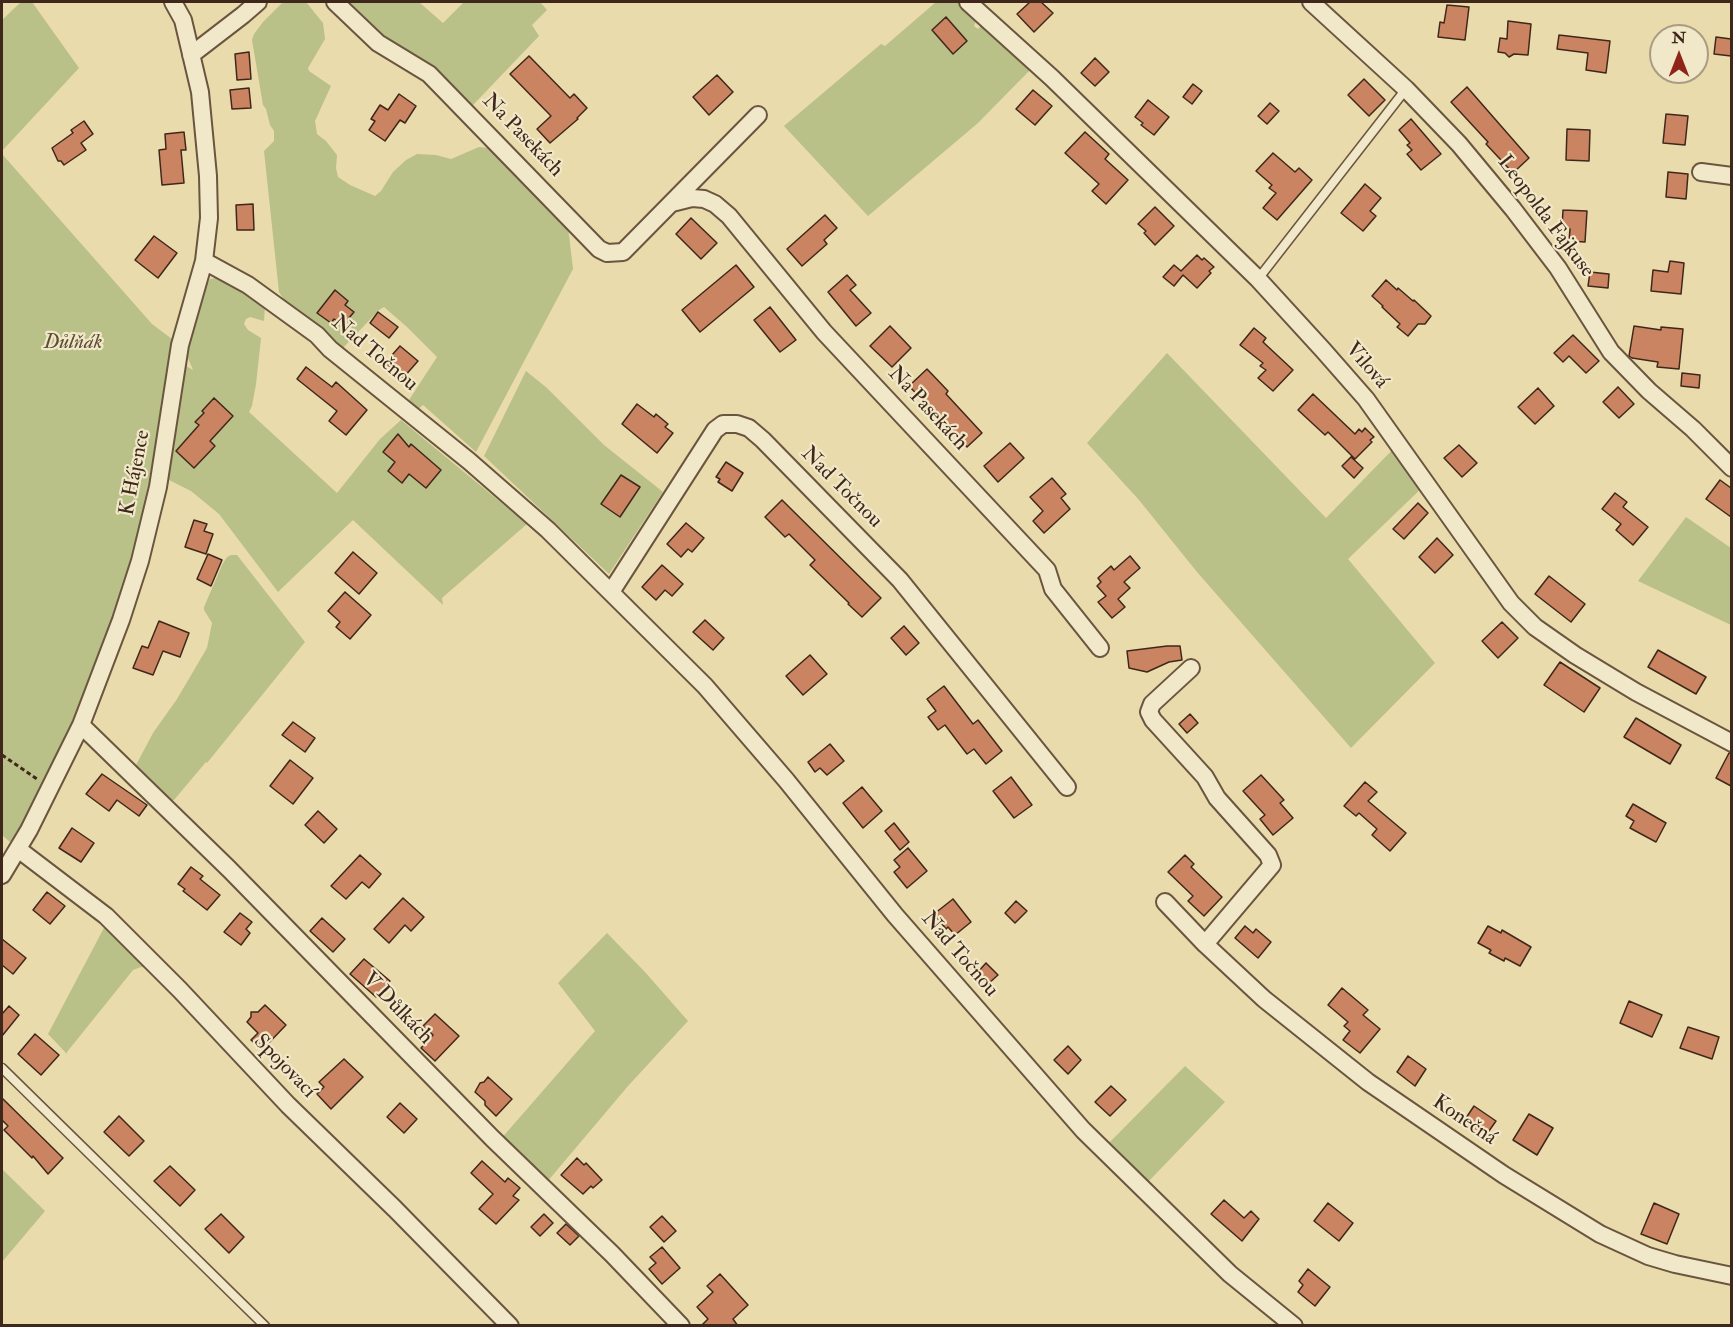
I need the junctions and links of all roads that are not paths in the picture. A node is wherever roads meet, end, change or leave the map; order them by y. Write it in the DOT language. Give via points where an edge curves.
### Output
graph roads {
  1 [pos="173,2"];
  2 [pos="258,2"];
  3 [pos="335,2"];
  4 [pos="968,2"];
  5 [pos="1311,2"];
  6 [pos="191,55"];
  7 [pos="1406,89"];
  8 [pos="758,115"];
  9 [pos="710,164"];
  10 [pos="1701,172"];
  11 [pos="1731,176"];
  12 [pos="672,203"];
  13 [pos="715,204"];
  14 [pos="204,261"];
  15 [pos="1258,279"];
  16 [pos="1731,468"];
  17 [pos="611,592"];
  18 [pos="1100,648"];
  19 [pos="1191,668"];
  20 [pos="81,725"];
  21 [pos="1731,743"];
  22 [pos="1066,787"];
  23 [pos="18,849"];
  24 [pos="2,874"];
  25 [pos="1165,902"];
  26 [pos="1205,944"];
  27 [pos="2,1068"];
  28 [pos="1731,1275"];
  29 [pos="265,1326"];
  30 [pos="510,1326"];
  31 [pos="681,1326"];
  32 [pos="1294,1326"];
  1 -- 6 [label="street" via="183,20"];
  2 -- 6 [label="street"];
  3 -- 12 [label="street, Na Pasekách" via="378,43 429,74 599,249 623,252"];
  4 -- 15 [label="street, Vilová" via="1052,78"];
  5 -- 7 [label="street, Leopolda Fajkuse"];
  6 -- 14 [label="street, K Hájence" via="200,92 208,176"];
  7 -- 15 [label="lane"];
  7 -- 16 [label="street, Leopolda Fajkuse" via="1514,209 1558,268 1611,352"];
  8 -- 9 [label="street, Na Pasekách"];
  9 -- 12 [label="street, Na Pasekách"];
  9 -- 13 [label="street" via="707,177"];
  10 -- 11 [label="street"];
  12 -- 13 [label="street" via="692,198"];
  13 -- 18 [label="street, Na Pasekách" via="824,332 1047,570 1053,589"];
  14 -- 17 [label="street, Nad Točnou" via="248,285 317,335 548,530"];
  14 -- 20 [label="street, K Hájence" via="180,345 158,487 140,561"];
  15 -- 21 [label="street, Vilová" via="1366,399 1511,603 1535,627 1595,668"];
  17 -- 22 [label="street, Nad Točnou" via="715,430 723,424 749,428 900,580"];
  17 -- 32 [label="street, Nad Točnou" via="705,686 895,915 1083,1130 1230,1274"];
  19 -- 26 [label="street" via="1152,704 1149,712 1268,855 1272,865"];
  20 -- 23 [label="street, K Hájence"];
  20 -- 31 [label="street, V Důlkách" via="229,869"];
  23 -- 24 [label="street, K Hájence"];
  23 -- 30 [label="street, Spojovací" via="106,916 288,1105"];
  25 -- 26 [label="street, Konečná"];
  26 -- 28 [label="street, Konečná" via="1264,999 1368,1082 1504,1175 1600,1234 1648,1256"];
  27 -- 29 [label="lane"];
}
